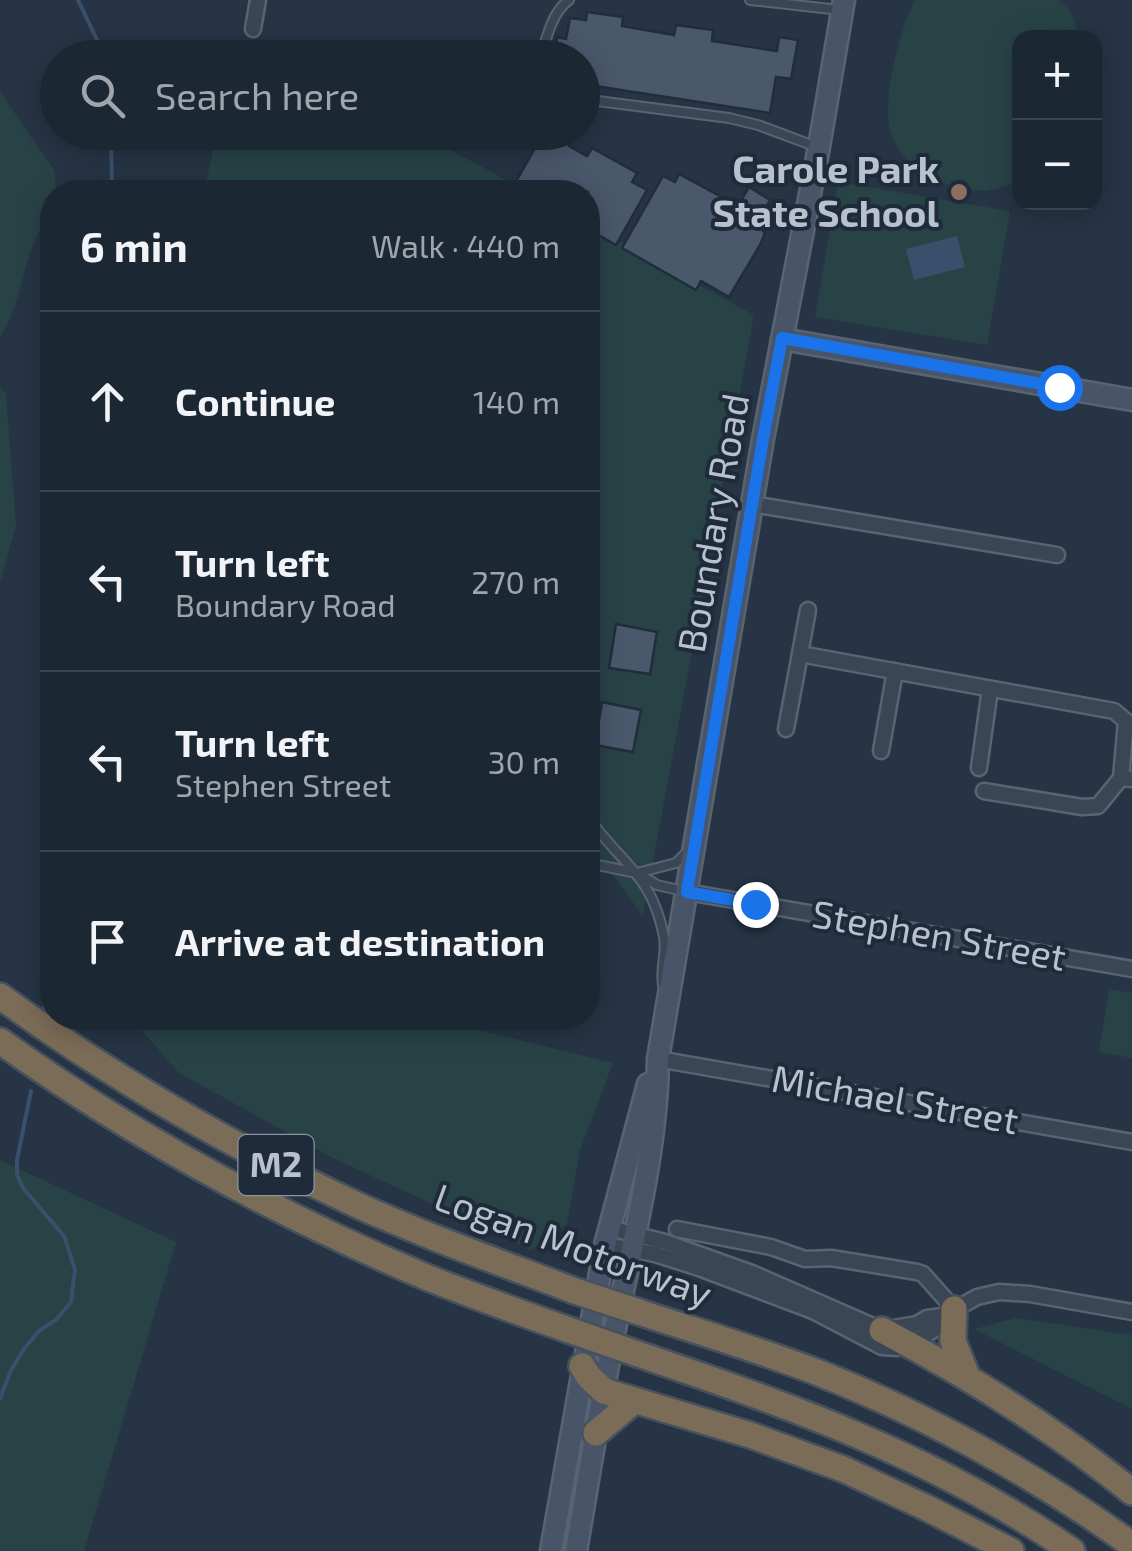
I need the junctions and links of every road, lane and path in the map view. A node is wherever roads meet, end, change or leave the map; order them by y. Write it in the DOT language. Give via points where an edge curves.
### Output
graph roads {
  1 [pos="258,0"];
  2 [pos="570,0"];
  3 [pos="750,0"];
  4 [pos="843,5"];
  5 [pos="254,29"];
  6 [pos="546,40"];
  7 [pos="600,101"];
  8 [pos="819,147"];
  9 [pos="782,338"];
  10 [pos="1132,400"];
  11 [pos="752,504"];
  12 [pos="1056,555"];
  13 [pos="808,610"];
  14 [pos="800,654"];
  15 [pos="895,672"];
  16 [pos="990,689"];
  17 [pos="786,729"];
  18 [pos="881,751"];
  19 [pos="979,768"];
  20 [pos="1126,779"];
  21 [pos="984,792"];
  22 [pos="600,831"];
  23 [pos="695,846"];
  24 [pos="600,865"];
  25 [pos="637,873"];
  26 [pos="687,892"];
  27 [pos="1132,969"];
  28 [pos="0,996"];
  29 [pos="668,1004"];
  30 [pos="40,1023"];
  31 [pos="50,1030"];
  32 [pos="0,1041"];
  33 [pos="658,1059"];
  34 [pos="1132,1142"];
  35 [pos="677,1229"];
  36 [pos="607,1237"];
  37 [pos="634,1242"];
  38 [pos="948,1312"];
  39 [pos="1132,1312"];
  40 [pos="882,1330"];
  41 [pos="909,1345"];
  42 [pos="582,1366"];
  43 [pos="966,1376"];
  44 [pos="604,1391"];
  45 [pos="634,1400"];
  46 [pos="596,1433"];
  47 [pos="1132,1492"];
  48 [pos="1132,1545"];
  49 [pos="551,1551"];
  50 [pos="576,1551"];
  51 [pos="1011,1551"];
  52 [pos="1072,1551"];
  1 -- 5 [label="street"];
  2 -- 6 [label="lane"];
  3 -- 4 [label="lane"];
  4 -- 8 [label="main road, Boundary Road"];
  7 -- 8 [label="lane" via="729,118"];
  8 -- 9 [label="main road, Boundary Road"];
  9 -- 10 [label="main road"];
  9 -- 11 [label="main road, Boundary Road"];
  11 -- 12 [label="street"];
  11 -- 23 [label="main road, Boundary Road"];
  13 -- 14 [label="street"];
  14 -- 15 [label="street"];
  14 -- 17 [label="street"];
  15 -- 16 [label="street"];
  15 -- 18 [label="street"];
  16 -- 19 [label="street"];
  16 -- 20 [label="street" via="1114,711 1126,721"];
  20 -- 21 [label="street" via="1098,806 1082,808"];
  22 -- 25 [label="lane"];
  23 -- 25 [label="lane" via="676,863"];
  23 -- 26 [label="main road, Boundary Road"];
  24 -- 25 [label="lane"];
  25 -- 26 [label="lane"];
  25 -- 29 [label="lane" via="652,894 662,930"];
  26 -- 27 [label="street, Stephen Street"];
  26 -- 29 [label="main road, Boundary Road"];
  28 -- 30 [label="highway, Logan Motorway / M2, bridge"];
  29 -- 33 [label="main road, Boundary Road"];
  31 -- 48 [label="highway, Logan Motorway / M2, bridge" via="192,1120 292,1173 410,1228 817,1372 908,1412 1004,1461"];
  32 -- 52 [label="highway, Logan Motorway / M2, bridge" via="120,1120 428,1278 856,1433 971,1490"];
  33 -- 34 [label="street, Michael Street"];
  33 -- 36 [label="main road, Boundary Road"];
  33 -- 37 [label="main road, Boundary Road"];
  35 -- 38 [label="street" via="806,1259 917,1272"];
  36 -- 37 [label="street"];
  36 -- 42 [label="main road, Boundary Road"];
  37 -- 40 [label="street" via="664,1242 782,1284"];
  37 -- 41 [label="street" via="813,1311 876,1346"];
  37 -- 44 [label="main road, Boundary Road"];
  38 -- 39 [label="street" via="988,1294 1013,1293"];
  38 -- 40 [label="street"];
  38 -- 41 [label="street"];
  38 -- 43 [label="highway"];
  40 -- 41 [label="highway"];
  41 -- 43 [label="highway"];
  42 -- 44 [label="highway"];
  42 -- 49 [label="main road, Boundary Road"];
  43 -- 47 [label="highway"];
  44 -- 45 [label="highway"];
  44 -- 46 [label="main road, Boundary Road"];
  45 -- 46 [label="highway"];
  45 -- 51 [label="highway" via="843,1470"];
  46 -- 50 [label="main road, Boundary Road"];
}
